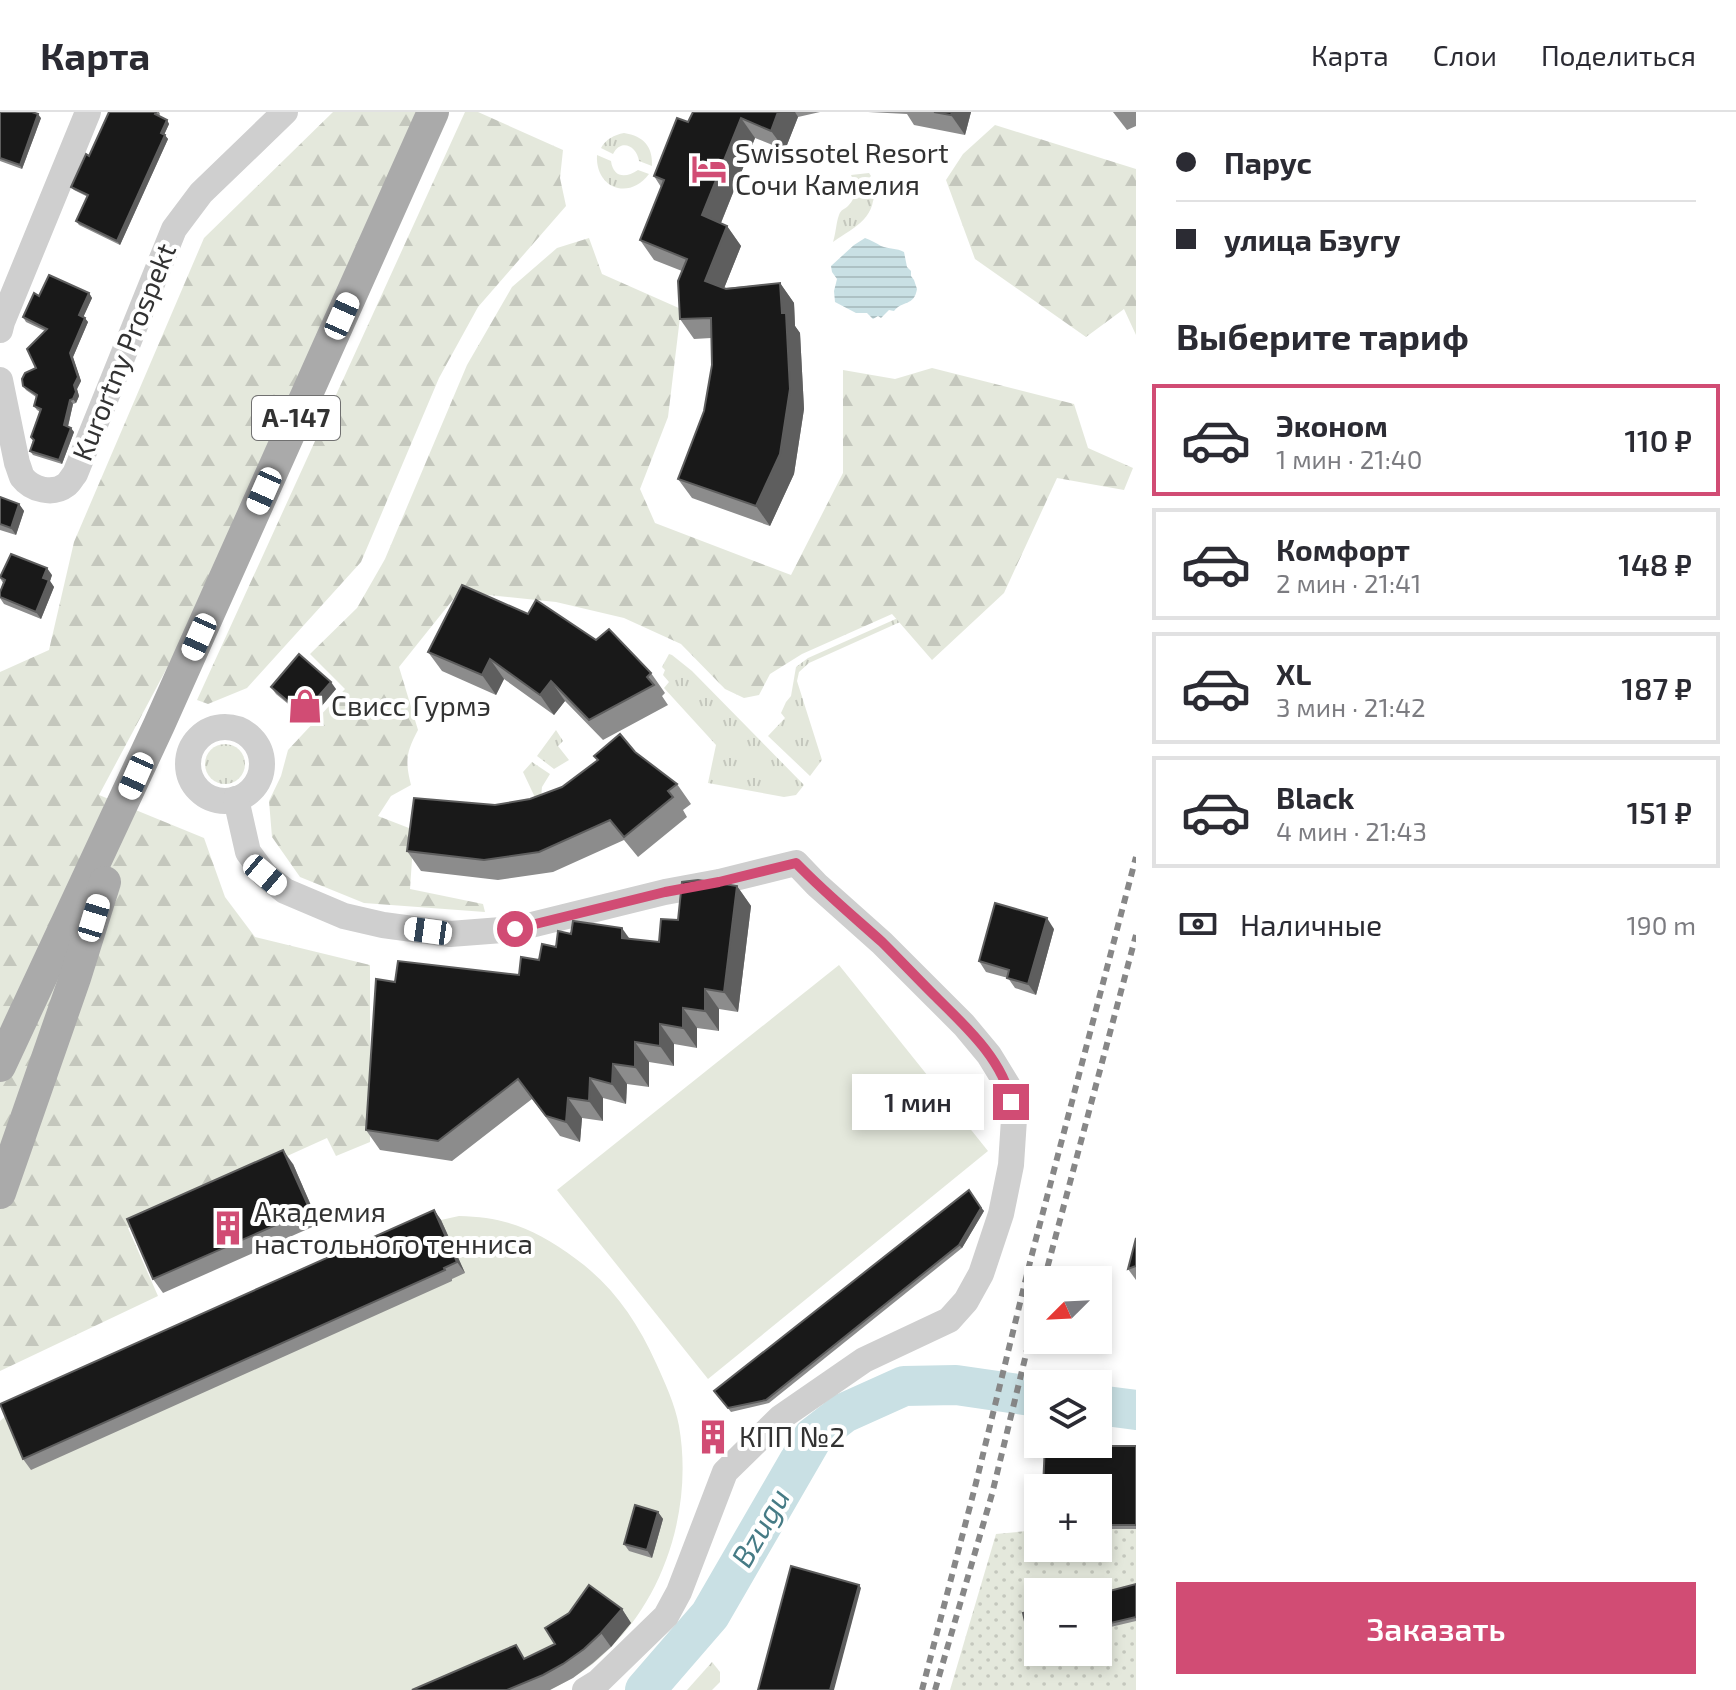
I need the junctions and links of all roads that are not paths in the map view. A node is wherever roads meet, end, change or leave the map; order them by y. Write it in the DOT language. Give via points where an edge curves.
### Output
graph roads {
  1 [pos="88,112"];
  2 [pos="285,112"];
  3 [pos="433,112"];
  4 [pos="0,330"];
  5 [pos="0,380"];
  6 [pos="159,725"];
  7 [pos="192,747"];
  8 [pos="236,799"];
  9 [pos="123,815"];
  10 [pos="0,1066"];
  11 [pos="0,1129"];
  12 [pos="0,1193"];
  13 [pos="585,1690"];
  1 -- 4 [label="street"];
  2 -- 5 [label="street, Kurortny Prospekt" via="201,193 174,229 75,474 66,485 46,491 22,476"];
  3 -- 6 [label="main road, А-147"];
  6 -- 7 [label="street"];
  6 -- 9 [label="main road, А-147"];
  7 -- 8 [label="street" via="188,765 200,791 217,800"];
  7 -- 8 [label="street" via="205,733 223,727 241,731 255,744 260,772 252,789"];
  8 -- 13 [label="street" via="248,852 285,891 344,916 450,934 515,929 796,863 964,1025 1008,1086 1014,1119 1011,1165 1001,1214 966,1301 949,1320 864,1360 780,1418 725,1472 666,1616"];
  9 -- 10 [label="main road, А-147"];
  9 -- 11 [label="main road, А-147"];
  9 -- 12 [label="main road, А-147" via="75,978"];
}
